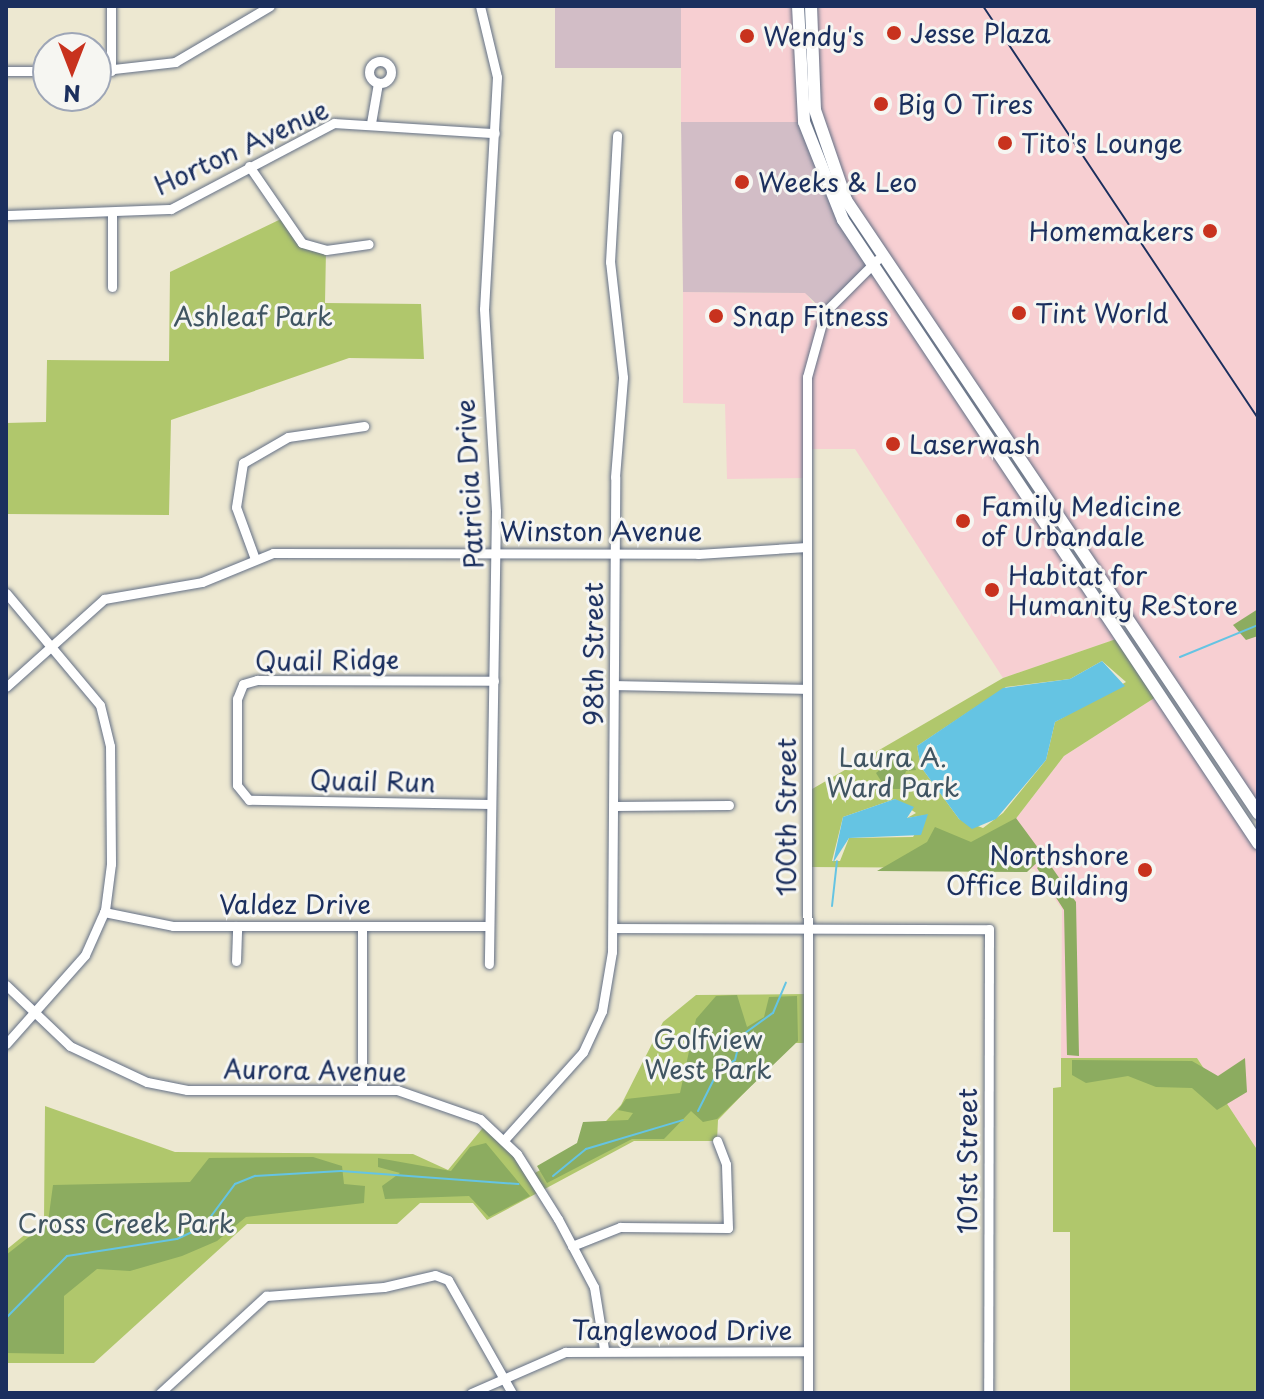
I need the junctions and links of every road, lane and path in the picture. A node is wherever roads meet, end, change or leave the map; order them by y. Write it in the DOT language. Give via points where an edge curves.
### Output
graph roads {
  1 [pos="111,6"];
  2 [pos="270,6"];
  3 [pos="480,6"];
  4 [pos="798,6"];
  5 [pos="811,6"];
  6 [pos="111,32"];
  7 [pos="6,71"];
  8 [pos="32,71"];
  9 [pos="112,71"];
  10 [pos="378,83"];
  11 [pos="371,123"];
  12 [pos="495,133"];
  13 [pos="617,135"];
  14 [pos="249,166"];
  15 [pos="6,215"];
  16 [pos="112,215"];
  17 [pos="369,244"];
  18 [pos="883,256"];
  19 [pos="871,264"];
  20 [pos="112,287"];
  21 [pos="364,426"];
  22 [pos="807,547"];
  23 [pos="496,554"];
  24 [pos="616,554"];
  25 [pos="255,559"];
  26 [pos="6,593"];
  27 [pos="50,644"];
  28 [pos="494,681"];
  29 [pos="616,685"];
  30 [pos="6,687"];
  31 [pos="807,689"];
  32 [pos="256,802"];
  33 [pos="490,804"];
  34 [pos="729,805"];
  35 [pos="614,806"];
  36 [pos="1258,813"];
  37 [pos="1258,843"];
  38 [pos="104,912"];
  39 [pos="237,926"];
  40 [pos="362,926"];
  41 [pos="488,926"];
  42 [pos="613,928"];
  43 [pos="808,928"];
  44 [pos="236,961"];
  45 [pos="489,964"];
  46 [pos="6,985"];
  47 [pos="35,1015"];
  48 [pos="6,1044"];
  49 [pos="362,1090"];
  50 [pos="504,1140"];
  51 [pos="717,1141"];
  52 [pos="572,1246"];
  53 [pos="604,1349"];
  54 [pos="808,1351"];
  55 [pos="502,1376"];
  56 [pos="160,1393"];
  57 [pos="471,1393"];
  58 [pos="512,1393"];
  59 [pos="808,1393"];
  60 [pos="988,1393"];
  1 -- 6 [label="street"];
  2 -- 9 [label="street" via="175,62"];
  3 -- 12 [label="street, Patricia Drive" via="496,48"];
  4 -- 19 [label="main road" via="807,138 829,195"];
  5 -- 18 [label="main road" via="820,131 846,200"];
  7 -- 8 [label="street"];
  10 -- 11 [label="street"];
  11 -- 12 [label="street, Horton Avenue"];
  11 -- 14 [label="street, Horton Avenue" via="325,125"];
  12 -- 23 [label="street, Patricia Drive" via="484,309"];
  13 -- 24 [label="street, 98th Street" via="610,242 623,377"];
  14 -- 16 [label="street, Horton Avenue" via="171,209"];
  14 -- 17 [label="street" via="302,243 326,250"];
  15 -- 16 [label="street, Horton Avenue"];
  16 -- 20 [label="street"];
  18 -- 19 [label="street, 100th Street"];
  18 -- 36 [label="main road"];
  19 -- 22 [label="street, 100th Street" via="834,298 812,344"];
  19 -- 37 [label="main road"];
  21 -- 25 [label="street" via="288,437 243,463 236,507"];
  22 -- 24 [label="street, Winston Avenue"];
  22 -- 31 [label="street, 100th Street"];
  23 -- 24 [label="street, Winston Avenue"];
  23 -- 25 [label="street, Winston Avenue" via="290,551"];
  23 -- 28 [label="street, Patricia Drive"];
  24 -- 29 [label="street, 98th Street"];
  25 -- 27 [label="street, Winston Avenue" via="202,582 104,599"];
  26 -- 27 [label="street"];
  27 -- 30 [label="street, Winston Avenue"];
  27 -- 38 [label="street" via="86,681 108,732 111,868"];
  28 -- 32 [label="street, Quail Ridge" via="249,680 238,692 237,785"];
  28 -- 33 [label="street, Patricia Drive"];
  29 -- 31 [label="street"];
  29 -- 35 [label="street, 98th Street"];
  31 -- 43 [label="street, 100th Street"];
  32 -- 33 [label="street, Quail Run"];
  33 -- 41 [label="street, Patricia Drive"];
  34 -- 35 [label="street"];
  35 -- 42 [label="street, 98th Street"];
  38 -- 39 [label="street, Valdez Drive" via="173,926"];
  38 -- 47 [label="street" via="85,955"];
  39 -- 40 [label="street, Valdez Drive"];
  39 -- 44 [label="street"];
  40 -- 41 [label="street, Valdez Drive"];
  40 -- 49 [label="street"];
  41 -- 45 [label="street, Patricia Drive"];
  42 -- 43 [label="street"];
  42 -- 50 [label="street, 98th Street" via="609,978 583,1052"];
  43 -- 54 [label="street, 100th Street"];
  43 -- 60 [label="street, 101st Street" via="989,929"];
  46 -- 47 [label="street, Aurora Avenue"];
  47 -- 48 [label="street"];
  47 -- 49 [label="street, Aurora Avenue" via="89,1059 167,1087"];
  49 -- 50 [label="street, Aurora Avenue" via="440,1099"];
  50 -- 52 [label="street, Aurora Avenue"];
  51 -- 52 [label="street" via="726,1164 728,1228 620,1227"];
  52 -- 53 [label="street, Aurora Avenue" via="594,1287"];
  53 -- 54 [label="street, Tanglewood Drive"];
  53 -- 55 [label="street, Tanglewood Drive" via="545,1355"];
  54 -- 59 [label="street, 100th Street"];
  55 -- 56 [label="street" via="441,1275 266,1296"];
  55 -- 57 [label="street, Tanglewood Drive"];
  55 -- 58 [label="street"];
}
